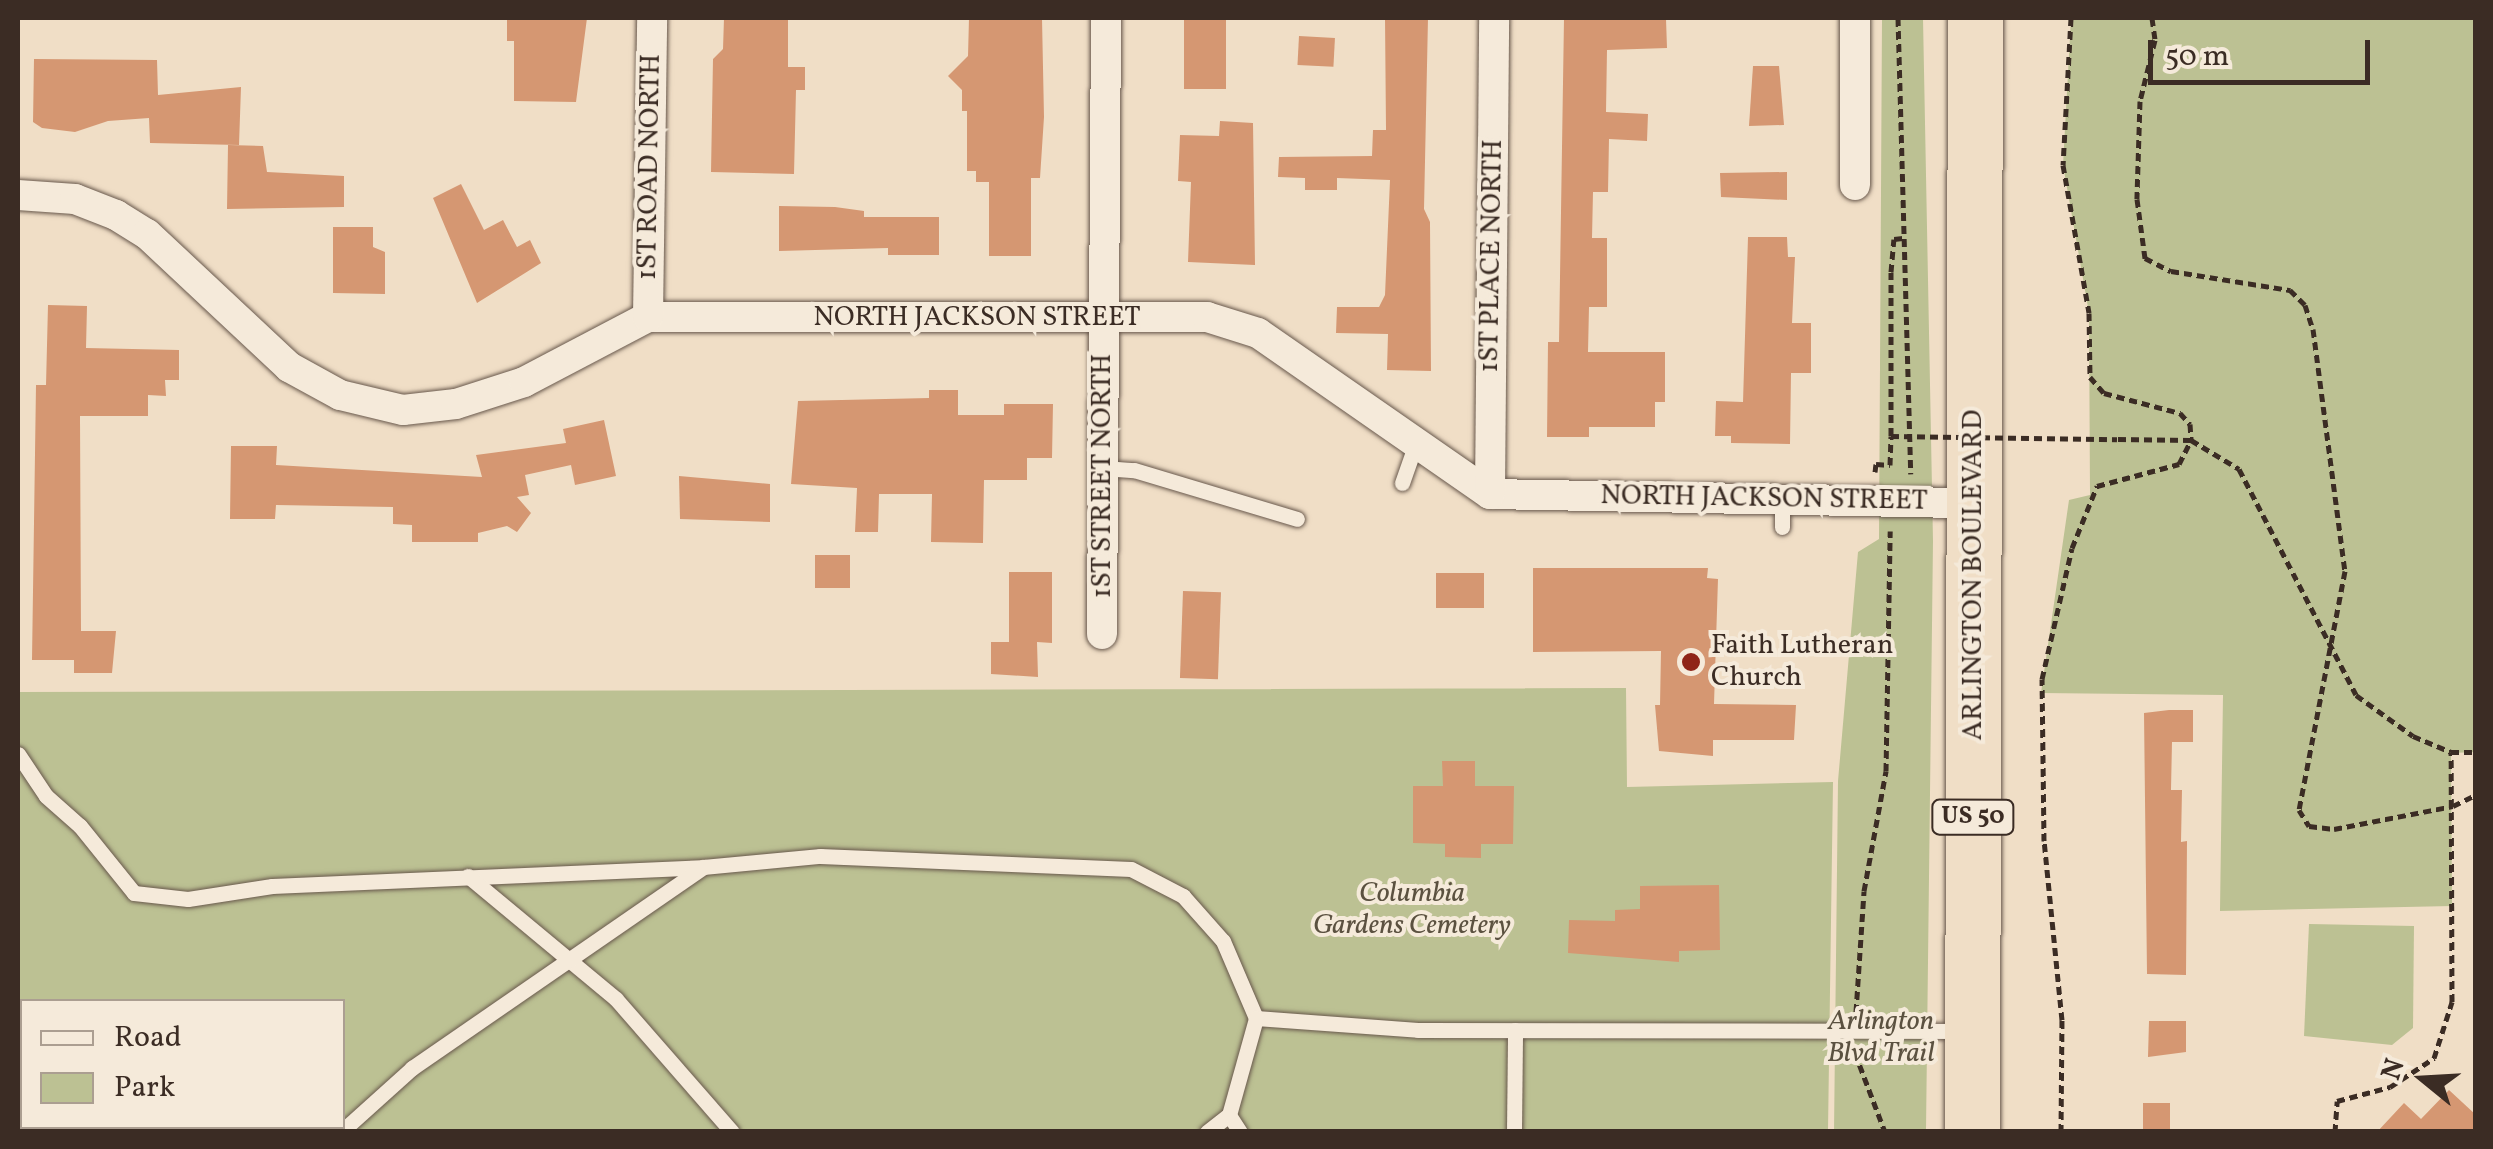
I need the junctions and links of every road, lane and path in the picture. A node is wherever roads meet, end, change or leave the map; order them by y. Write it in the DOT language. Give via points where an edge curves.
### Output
graph roads {
  1 [pos="652,18"];
  2 [pos="1106,18"];
  3 [pos="1494,18"];
  4 [pos="1855,18"];
  5 [pos="1898,18"];
  6 [pos="1976,18"];
  7 [pos="2072,18"];
  8 [pos="2152,18"];
  9 [pos="1855,185"];
  10 [pos="18,194"];
  11 [pos="1903,238"];
  12 [pos="648,318"];
  13 [pos="1104,318"];
  14 [pos="1891,436"];
  15 [pos="2191,440"];
  16 [pos="1416,442"];
  17 [pos="1103,468"];
  18 [pos="1875,475"];
  19 [pos="1911,476"];
  20 [pos="1402,483"];
  21 [pos="1490,494"];
  22 [pos="1974,503"];
  23 [pos="1297,519"];
  24 [pos="1887,540"];
  25 [pos="1102,634"];
  26 [pos="2334,647"];
  27 [pos="2451,752"];
  28 [pos="2476,752"];
  29 [pos="18,754"];
  30 [pos="2476,795"];
  31 [pos="2453,806"];
  32 [pos="703,867"];
  33 [pos="468,876"];
  34 [pos="565,962"];
  35 [pos="1856,1010"];
  36 [pos="1256,1018"];
  37 [pos="1516,1030"];
  38 [pos="1972,1032"];
  39 [pos="1854,1048"];
  40 [pos="1229,1115"];
  41 [pos="345,1128"];
  42 [pos="732,1132"];
  43 [pos="1207,1132"];
  44 [pos="1240,1132"];
  45 [pos="1514,1132"];
  46 [pos="1886,1132"];
  47 [pos="1972,1132"];
  48 [pos="2061,1132"];
  49 [pos="2335,1132"];
  1 -- 12 [label="street, 1ST ROAD NORTH"];
  2 -- 13 [label="street, 1ST STREET NORTH"];
  3 -- 21 [label="street, 1ST PLACE NORTH"];
  4 -- 9 [label="street"];
  5 -- 11 [label="path"];
  6 -- 22 [label="highway, ARLINGTON BOULEVARD / US 50"];
  7 -- 15 [label="path" via="2063,165 2089,314 2090,377 2123,400 2180,412"];
  8 -- 26 [label="path" via="2156,40 2140,101 2145,258 2172,271 2269,283 2305,306 2343,540"];
  10 -- 12 [label="street, NORTH JACKSON STREET" via="75,199 116,214 289,367 340,395 403,410 456,404 524,382"];
  11 -- 14 [label="path, bridge" via="1894,238 1890,272"];
  11 -- 19 [label="path"];
  12 -- 13 [label="street, NORTH JACKSON STREET"];
  13 -- 16 [label="street, NORTH JACKSON STREET" via="1207,317 1235,324"];
  13 -- 17 [label="street, 1ST STREET NORTH"];
  14 -- 15 [label="path, bridge"];
  14 -- 18 [label="path" via="1890,465 1876,464"];
  15 -- 26 [label="path" via="2239,468"];
  15 -- 48 [label="path" via="2179,464 2096,486 2072,548 2042,679 2044,841 2062,1020"];
  16 -- 20 [label="lane"];
  16 -- 21 [label="street, NORTH JACKSON STREET"];
  17 -- 23 [label="lane" via="1134,470"];
  17 -- 25 [label="street, 1ST STREET NORTH"];
  21 -- 22 [label="street, NORTH JACKSON STREET" via="1782,514"];
  22 -- 38 [label="highway, ARLINGTON BOULEVARD / US 50"];
  24 -- 35 [label="path" via="1886,771 1864,891"];
  26 -- 27 [label="path" via="2356,695 2413,736"];
  26 -- 31 [label="path" via="2298,810 2308,826 2334,829"];
  27 -- 28 [label="path"];
  27 -- 31 [label="path"];
  29 -- 33 [label="lane" via="46,796 80,826 134,893 188,899 272,886"];
  30 -- 31 [label="path"];
  31 -- 49 [label="path" via="2452,1002 2434,1058 2390,1086 2337,1100"];
  32 -- 33 [label="lane"];
  32 -- 34 [label="lane"];
  32 -- 36 [label="lane" via="820,856 1131,869 1183,896 1223,941"];
  33 -- 34 [label="lane"];
  34 -- 41 [label="lane" via="412,1068"];
  34 -- 42 [label="lane" via="616,1000"];
  36 -- 37 [label="lane"];
  36 -- 40 [label="lane"];
  37 -- 38 [label="lane"];
  37 -- 45 [label="lane"];
  38 -- 47 [label="highway, ARLINGTON BOULEVARD / US 50"];
  39 -- 46 [label="path"];
  40 -- 43 [label="lane"];
  40 -- 44 [label="lane"];
}
